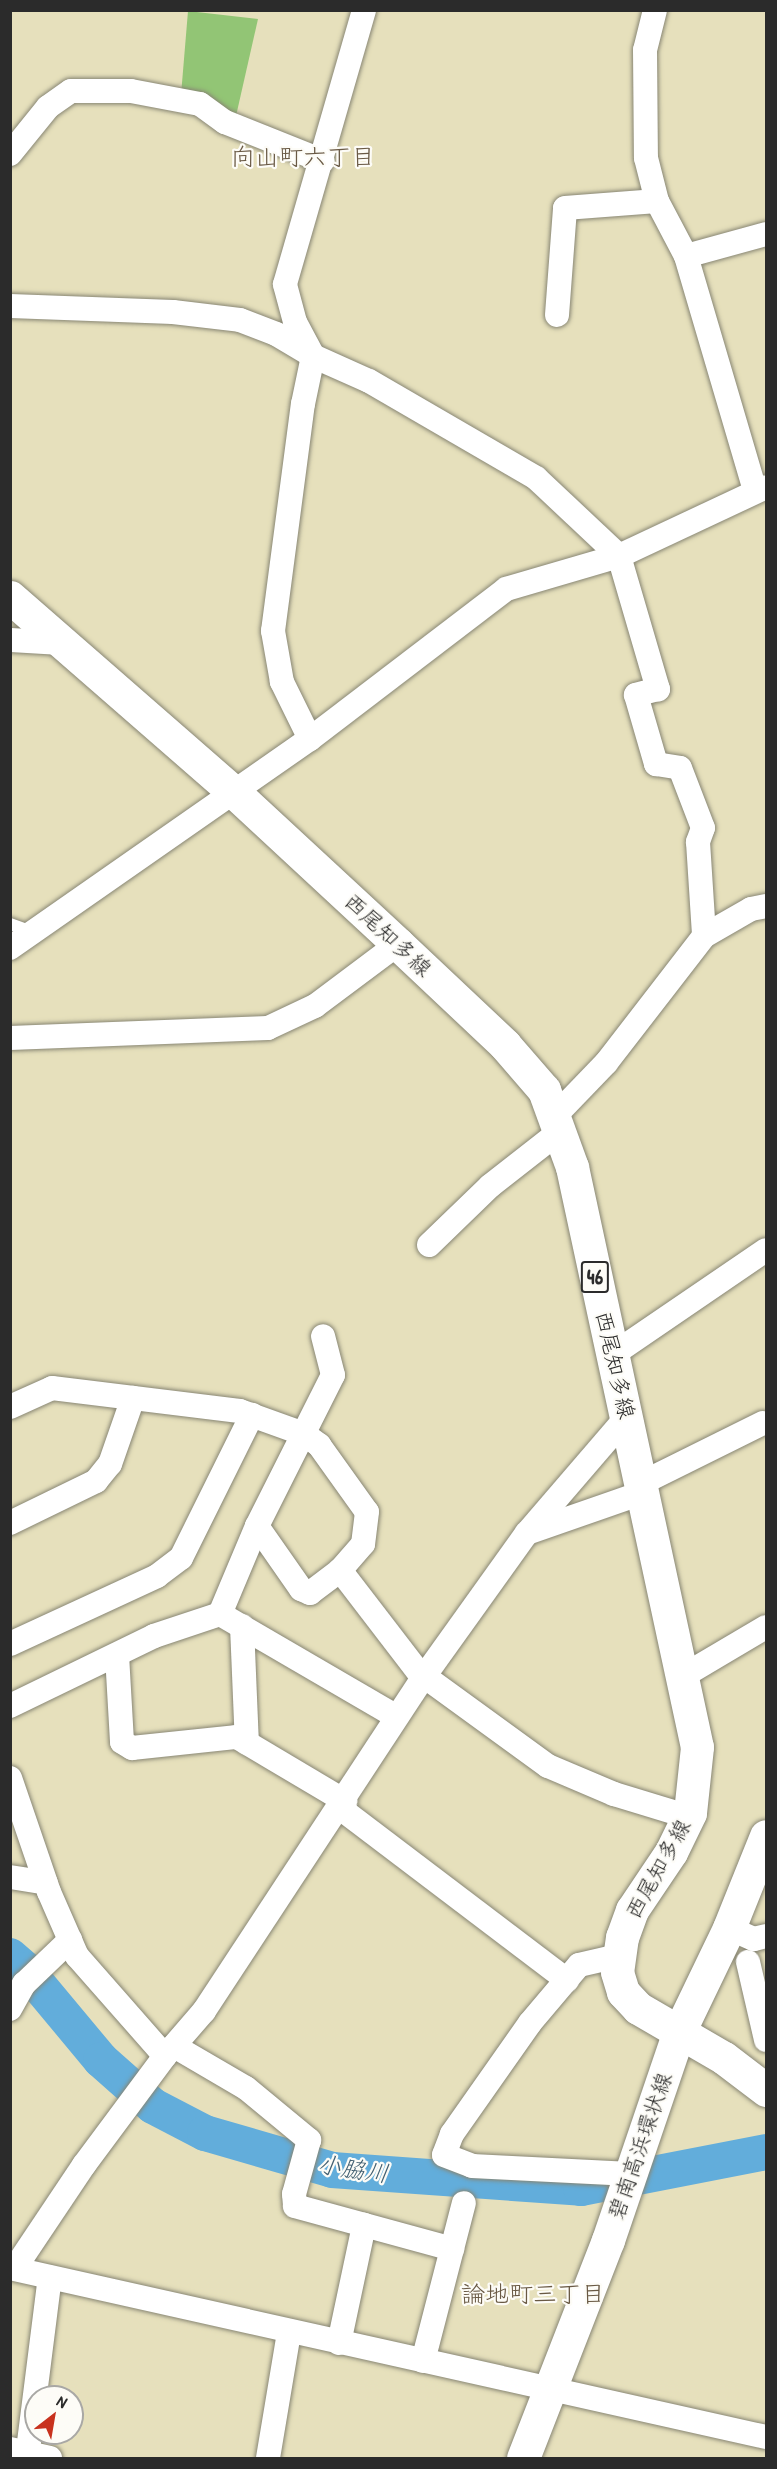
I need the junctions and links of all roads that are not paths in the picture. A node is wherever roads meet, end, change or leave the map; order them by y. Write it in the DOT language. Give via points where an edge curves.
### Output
graph roads {
  1 [pos="364,10"];
  2 [pos="655,10"];
  3 [pos="10,154"];
  4 [pos="322,161"];
  5 [pos="657,201"];
  6 [pos="766,234"];
  7 [pos="686,256"];
  8 [pos="10,306"];
  9 [pos="557,315"];
  10 [pos="313,356"];
  11 [pos="761,489"];
  12 [pos="619,556"];
  13 [pos="10,597"];
  14 [pos="10,640"];
  15 [pos="62,643"];
  16 [pos="310,739"];
  17 [pos="234,793"];
  18 [pos="766,906"];
  19 [pos="21,928"];
  20 [pos="704,936"];
  21 [pos="398,944"];
  22 [pos="10,948"];
  23 [pos="10,1038"];
  24 [pos="556,1125"];
  25 [pos="429,1245"];
  26 [pos="766,1250"];
  27 [pos="322,1336"];
  28 [pos="612,1355"];
  29 [pos="133,1398"];
  30 [pos="10,1407"];
  31 [pos="252,1415"];
  32 [pos="626,1418"];
  33 [pos="763,1423"];
  34 [pos="304,1434"];
  35 [pos="644,1488"];
  36 [pos="10,1522"];
  37 [pos="257,1526"];
  38 [pos="527,1533"];
  39 [pos="340,1570"];
  40 [pos="220,1614"];
  41 [pos="242,1626"];
  42 [pos="766,1627"];
  43 [pos="10,1644"];
  44 [pos="117,1655"];
  45 [pos="683,1676"];
  46 [pos="423,1677"];
  47 [pos="10,1706"];
  48 [pos="395,1716"];
  49 [pos="247,1743"];
  50 [pos="10,1778"];
  51 [pos="343,1804"];
  52 [pos="688,1817"];
  53 [pos="766,1836"];
  54 [pos="10,1877"];
  55 [pos="46,1883"];
  56 [pos="729,1928"];
  57 [pos="766,1936"];
  58 [pos="70,1940"];
  59 [pos="618,1956"];
  60 [pos="748,1962"];
  61 [pos="567,1980"];
  62 [pos="10,2009"];
  63 [pos="765,2031"];
  64 [pos="679,2032"];
  65 [pos="170,2051"];
  66 [pos="763,2078"];
  67 [pos="631,2174"];
  68 [pos="464,2203"];
  69 [pos="364,2225"];
  70 [pos="452,2248"];
  71 [pos="13,2268"];
  72 [pos="50,2277"];
  73 [pos="289,2332"];
  74 [pos="339,2343"];
  75 [pos="423,2361"];
  76 [pos="549,2390"];
  77 [pos="766,2437"];
  78 [pos="29,2455"];
  79 [pos="268,2458"];
  80 [pos="523,2458"];
  1 -- 4 [label="street"];
  2 -- 5 [label="street" via="645,50 646,158"];
  3 -- 4 [label="street" via="48,107 71,91 131,91 200,104 225,122"];
  4 -- 10 [label="street" via="285,284 295,322"];
  5 -- 7 [label="street"];
  5 -- 9 [label="street" via="565,208"];
  6 -- 7 [label="street"];
  7 -- 11 [label="street"];
  8 -- 10 [label="street" via="173,312 240,320 276,334"];
  10 -- 12 [label="street" via="369,381 536,478"];
  10 -- 16 [label="street" via="301,415 273,631 282,682"];
  11 -- 12 [label="street"];
  12 -- 16 [label="street" via="506,589"];
  12 -- 20 [label="street" via="658,689 636,695 656,764 680,768 703,828 699,842"];
  13 -- 15 [label="main road, 西尾知多線 / 46"];
  14 -- 15 [label="street"];
  15 -- 17 [label="main road, 西尾知多線 / 46"];
  16 -- 17 [label="street"];
  17 -- 19 [label="street"];
  17 -- 21 [label="main road, 西尾知多線 / 46"];
  18 -- 20 [label="street" via="751,909"];
  19 -- 22 [label="street"];
  20 -- 24 [label="street"];
  21 -- 23 [label="street" via="315,1006 268,1028"];
  21 -- 24 [label="main road, 西尾知多線 / 46" via="524,1064 543,1090"];
  24 -- 25 [label="street"];
  24 -- 28 [label="main road, 西尾知多線 / 46" via="572,1167"];
  26 -- 28 [label="street"];
  27 -- 34 [label="street" via="333,1375"];
  28 -- 32 [label="main road, 西尾知多線 / 46"];
  29 -- 30 [label="street" via="52,1388"];
  29 -- 31 [label="street"];
  29 -- 36 [label="street" via="110,1464 96,1481"];
  31 -- 34 [label="street"];
  31 -- 43 [label="street" via="181,1558 157,1576"];
  32 -- 35 [label="main road, 西尾知多線 / 46"];
  32 -- 38 [label="street"];
  33 -- 35 [label="street"];
  34 -- 37 [label="street"];
  34 -- 39 [label="street" via="319,1445 367,1512 363,1544"];
  35 -- 38 [label="street"];
  35 -- 45 [label="main road, 西尾知多線 / 46"];
  37 -- 39 [label="street" via="301,1589 310,1593"];
  37 -- 40 [label="street"];
  38 -- 46 [label="street"];
  39 -- 46 [label="street"];
  40 -- 41 [label="street"];
  40 -- 44 [label="street" via="154,1636"];
  41 -- 48 [label="street"];
  41 -- 49 [label="street"];
  42 -- 45 [label="street"];
  44 -- 47 [label="street"];
  44 -- 49 [label="street" via="122,1742 132,1748 237,1737"];
  45 -- 52 [label="main road, 西尾知多線 / 46" via="697,1747 697,1777"];
  46 -- 48 [label="street"];
  46 -- 52 [label="street" via="548,1766 614,1794"];
  48 -- 51 [label="street"];
  49 -- 51 [label="street"];
  50 -- 55 [label="street"];
  51 -- 61 [label="street"];
  51 -- 65 [label="street" via="204,2011"];
  52 -- 59 [label="main road, 西尾知多線 / 46" via="632,1910"];
  53 -- 56 [label="main road, 碧南高浜環状線"];
  54 -- 55 [label="street"];
  55 -- 58 [label="street"];
  56 -- 57 [label="street" via="754,1940"];
  56 -- 64 [label="main road, 碧南高浜環状線"];
  58 -- 62 [label="street" via="24,1984"];
  58 -- 65 [label="street" via="77,1956"];
  59 -- 61 [label="street" via="579,1965"];
  59 -- 64 [label="main road, 西尾知多線 / 46" via="617,1972 623,1992 638,2008"];
  60 -- 63 [label="street"];
  61 -- 67 [label="street" via="530,2023 452,2134 444,2155 472,2166"];
  64 -- 66 [label="main road, 西尾知多線 / 46"];
  64 -- 67 [label="main road, 碧南高浜環状線"];
  65 -- 69 [label="street" via="246,2088 309,2140 294,2194 295,2206"];
  65 -- 71 [label="street"];
  67 -- 76 [label="main road, 碧南高浜環状線"];
  68 -- 70 [label="street"];
  69 -- 70 [label="street"];
  69 -- 74 [label="street"];
  70 -- 75 [label="street"];
  71 -- 72 [label="street"];
  72 -- 73 [label="street"];
  72 -- 78 [label="street"];
  73 -- 74 [label="street"];
  73 -- 79 [label="street"];
  74 -- 75 [label="street"];
  75 -- 76 [label="street"];
  76 -- 77 [label="street"];
  76 -- 80 [label="main road, 碧南高浜環状線"];
}
